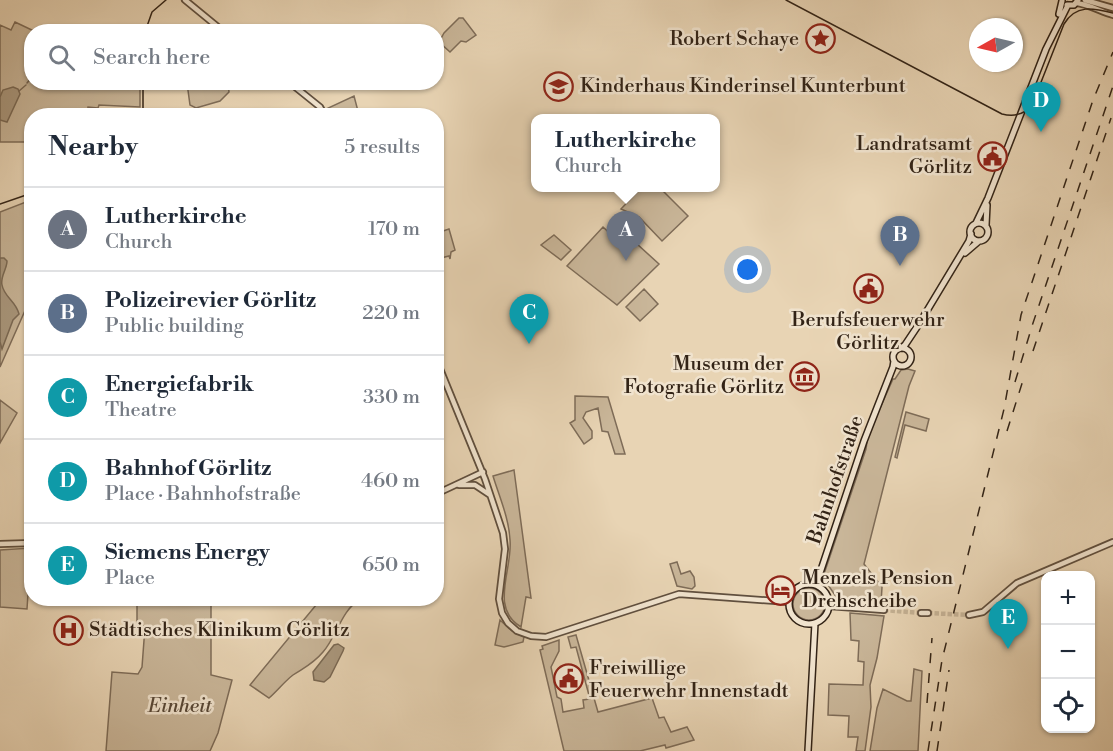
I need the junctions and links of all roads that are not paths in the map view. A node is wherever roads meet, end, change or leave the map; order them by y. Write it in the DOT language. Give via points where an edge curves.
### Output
graph roads {
  1 [pos="185,0"];
  2 [pos="1085,0"];
  3 [pos="1061,1"];
  4 [pos="1077,2"];
  5 [pos="1068,5"];
  6 [pos="1113,8"];
  7 [pos="1113,15"];
  8 [pos="214,24"];
  9 [pos="1055,27"];
  10 [pos="299,90"];
  11 [pos="321,108"];
  12 [pos="988,198"];
  13 [pos="976,223"];
  14 [pos="986,225"];
  15 [pos="971,234"];
  16 [pos="979,241"];
  17 [pos="957,260"];
  18 [pos="919,324"];
  19 [pos="901,348"];
  20 [pos="910,352"];
  21 [pos="894,361"];
  22 [pos="900,366"];
  23 [pos="444,379"];
  24 [pos="885,386"];
  25 [pos="483,472"];
  26 [pos="457,485"];
  27 [pos="444,491"];
  28 [pos="492,497"];
  29 [pos="1113,542"];
  30 [pos="24,543"];
  31 [pos="0,544"];
  32 [pos="816,585"];
  33 [pos="789,602"];
  34 [pos="828,606"];
  35 [pos="884,610"];
  36 [pos="921,613"];
  37 [pos="928,613"];
  38 [pos="969,615"];
  39 [pos="814,623"];
  40 [pos="807,751"];
  1 -- 8 [label="street"];
  2 -- 6 [label="street"];
  3 -- 5 [label="main road"];
  3 -- 9 [label="main road"];
  4 -- 5 [label="main road"];
  4 -- 7 [label="street"];
  5 -- 9 [label="main road"];
  9 -- 12 [label="main road"];
  10 -- 11 [label="street"];
  12 -- 13 [label="main road"];
  12 -- 14 [label="main road"];
  13 -- 14 [label="main road"];
  13 -- 15 [label="main road"];
  14 -- 16 [label="main road" via="987,236"];
  15 -- 16 [label="main road"];
  15 -- 17 [label="main road"];
  16 -- 17 [label="main road"];
  17 -- 18 [label="main road"];
  18 -- 19 [label="main road"];
  18 -- 20 [label="main road"];
  19 -- 20 [label="main road"];
  19 -- 21 [label="main road" via="895,352"];
  20 -- 22 [label="main road" via="909,362"];
  21 -- 22 [label="main road"];
  21 -- 24 [label="main road, Bahnhofstraße"];
  22 -- 24 [label="main road, Bahnhofstraße"];
  23 -- 25 [label="street"];
  24 -- 32 [label="main road, Bahnhofstraße"];
  25 -- 26 [label="street"];
  25 -- 28 [label="street"];
  26 -- 27 [label="street"];
  26 -- 28 [label="street" via="475,485"];
  28 -- 33 [label="street" via="505,543 500,609 517,631 542,637 679,594"];
  29 -- 38 [label="street" via="1017,583 983,612"];
  30 -- 31 [label="street"];
  32 -- 33 [label="main road" via="798,587"];
  32 -- 34 [label="main road" via="826,593"];
  33 -- 39 [label="main road" via="797,620"];
  34 -- 35 [label="street"];
  34 -- 39 [label="main road" via="824,616"];
  36 -- 37 [label="street"];
  39 -- 40 [label="main road"];
}
